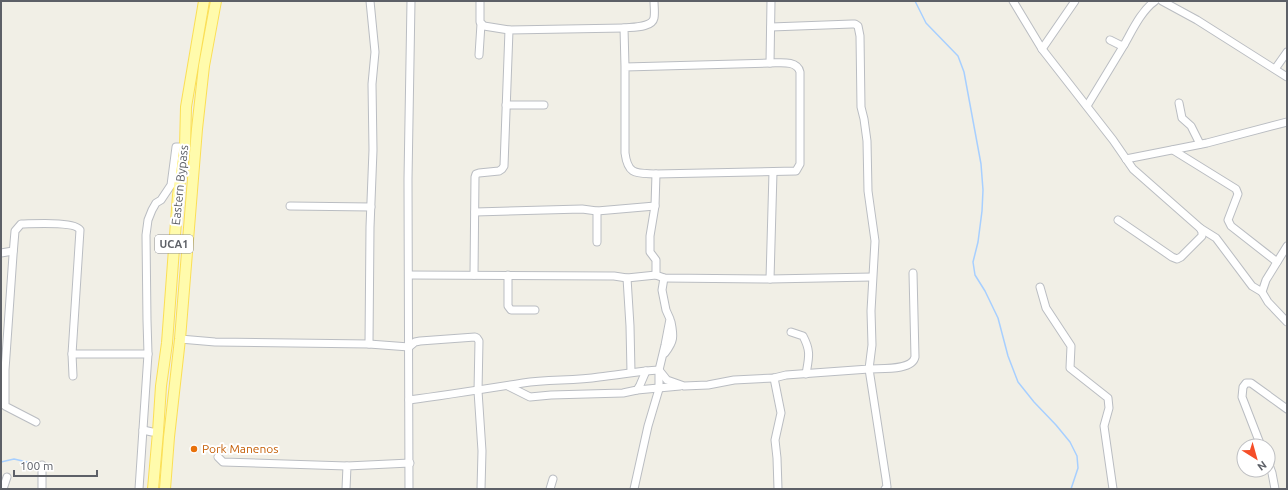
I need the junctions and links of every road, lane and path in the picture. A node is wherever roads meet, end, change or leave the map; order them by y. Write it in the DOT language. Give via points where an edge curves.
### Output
graph roads {
  1 [pos="204,1"];
  2 [pos="216,1"];
  3 [pos="370,1"];
  4 [pos="411,1"];
  5 [pos="480,1"];
  6 [pos="654,1"];
  7 [pos="770,1"];
  8 [pos="1013,1"];
  9 [pos="1075,1"];
  10 [pos="1155,1"];
  11 [pos="1162,1"];
  12 [pos="1177,4"];
  13 [pos="481,24"];
  14 [pos="771,27"];
  15 [pos="624,28"];
  16 [pos="509,30"];
  17 [pos="1110,40"];
  18 [pos="1124,45"];
  19 [pos="1042,49"];
  20 [pos="1287,52"];
  21 [pos="479,55"];
  22 [pos="770,63"];
  23 [pos="625,67"];
  24 [pos="1275,69"];
  25 [pos="1287,77"];
  26 [pos="1179,102"];
  27 [pos="506,105"];
  28 [pos="544,105"];
  29 [pos="1087,106"];
  30 [pos="1287,122"];
  31 [pos="1200,144"];
  32 [pos="185,147"];
  33 [pos="1173,150"];
  34 [pos="1126,159"];
  35 [pos="773,172"];
  36 [pos="656,174"];
  37 [pos="290,206"];
  38 [pos="655,206"];
  39 [pos="371,207"];
  40 [pos="475,212"];
  41 [pos="598,212"];
  42 [pos="1118,220"];
  43 [pos="1200,228"];
  44 [pos="597,242"];
  45 [pos="1287,248"];
  46 [pos="13,251"];
  47 [pos="1,253"];
  48 [pos="1277,262"];
  49 [pos="914,273"];
  50 [pos="409,275"];
  51 [pos="474,275"];
  52 [pos="508,275"];
  53 [pos="656,275"];
  54 [pos="872,277"];
  55 [pos="627,278"];
  56 [pos="664,278"];
  57 [pos="770,279"];
  58 [pos="1040,287"];
  59 [pos="1262,292"];
  60 [pos="535,310"];
  61 [pos="168,319"];
  62 [pos="181,320"];
  63 [pos="1287,322"];
  64 [pos="791,332"];
  65 [pos="180,339"];
  66 [pos="369,344"];
  67 [pos="409,347"];
  68 [pos="72,354"];
  69 [pos="148,354"];
  70 [pos="869,368"];
  71 [pos="659,370"];
  72 [pos="646,371"];
  73 [pos="631,372"];
  74 [pos="806,374"];
  75 [pos="73,376"];
  76 [pos="774,378"];
  77 [pos="508,386"];
  78 [pos="684,386"];
  79 [pos="659,389"];
  80 [pos="637,390"];
  81 [pos="478,391"];
  82 [pos="409,400"];
  83 [pos="1287,409"];
  84 [pos="36,422"];
  85 [pos="143,430"];
  86 [pos="158,432"];
  87 [pos="1258,438"];
  88 [pos="218,457"];
  89 [pos="410,463"];
  90 [pos="42,465"];
  91 [pos="347,466"];
  92 [pos="7,477"];
  93 [pos="1273,478"];
  94 [pos="554,479"];
  95 [pos="3,489"];
  96 [pos="42,489"];
  97 [pos="139,489"];
  98 [pos="153,489"];
  99 [pos="165,489"];
  100 [pos="346,489"];
  101 [pos="409,489"];
  102 [pos="481,489"];
  103 [pos="550,489"];
  104 [pos="634,489"];
  105 [pos="778,489"];
  106 [pos="885,489"];
  107 [pos="1113,489"];
  108 [pos="1276,489"];
  1 -- 32 [label="main road, Eastern Bypass / UCA1" via="186,107"];
  2 -- 62 [label="main road, Eastern Bypass / UCA1" via="204,66 197,129"];
  3 -- 39 [label="street" via="374,52"];
  4 -- 50 [label="street"];
  5 -- 13 [label="street"];
  6 -- 15 [label="street" via="652,23"];
  7 -- 14 [label="street"];
  8 -- 19 [label="street"];
  9 -- 19 [label="street"];
  10 -- 18 [label="street" via="1149,5"];
  11 -- 12 [label="street"];
  12 -- 24 [label="street"];
  13 -- 16 [label="street"];
  13 -- 21 [label="street"];
  14 -- 22 [label="street"];
  14 -- 54 [label="street" via="852,24 858,26 861,107 866,134 868,191 875,241"];
  15 -- 16 [label="street"];
  15 -- 23 [label="street"];
  16 -- 27 [label="street"];
  17 -- 18 [label="street"];
  18 -- 29 [label="street"];
  19 -- 29 [label="street"];
  20 -- 24 [label="street"];
  22 -- 23 [label="street"];
  22 -- 35 [label="street" via="794,64 799,67 800,72 800,164 796,171"];
  23 -- 36 [label="street" via="626,162 630,170 637,173"];
  24 -- 25 [label="street"];
  26 -- 31 [label="street" via="1182,118 1191,126"];
  27 -- 28 [label="street"];
  27 -- 40 [label="street" via="504,166 499,171 476,174"];
  29 -- 34 [label="street"];
  30 -- 31 [label="street"];
  31 -- 33 [label="street"];
  32 -- 61 [label="main road, Eastern Bypass / UCA1" via="178,195"];
  32 -- 69 [label="street" via="176,147 171,185 156,203 148,220"];
  33 -- 34 [label="street"];
  33 -- 48 [label="street" via="1236,190 1238,194 1228,220 1231,226"];
  34 -- 43 [label="street" via="1133,169"];
  35 -- 36 [label="street"];
  35 -- 57 [label="street"];
  36 -- 38 [label="street"];
  37 -- 39 [label="street"];
  38 -- 41 [label="street"];
  38 -- 53 [label="street" via="650,252 656,260"];
  39 -- 66 [label="street"];
  40 -- 41 [label="street"];
  40 -- 51 [label="street"];
  41 -- 44 [label="street"];
  42 -- 43 [label="street" via="1177,259 1202,236"];
  43 -- 59 [label="street" via="1216,238 1252,286"];
  45 -- 48 [label="street"];
  46 -- 47 [label="street"];
  46 -- 68 [label="street" via="15,231 21,224 64,224 78,227 80,230"];
  46 -- 84 [label="street" via="5,406"];
  48 -- 59 [label="street"];
  49 -- 70 [label="street" via="914,362 908,366"];
  50 -- 51 [label="street"];
  50 -- 67 [label="street"];
  51 -- 52 [label="street"];
  52 -- 55 [label="street"];
  52 -- 60 [label="street" via="508,306 511,310"];
  53 -- 55 [label="street"];
  53 -- 56 [label="street"];
  54 -- 57 [label="street"];
  54 -- 70 [label="street" via="872,345"];
  55 -- 73 [label="street"];
  56 -- 57 [label="street"];
  56 -- 71 [label="street" via="662,290 670,319"];
  58 -- 107 [label="street" via="1046,308 1070,346 1070,368 1108,398 1109,408 1104,426"];
  59 -- 63 [label="street"];
  61 -- 62 [label="main road"];
  61 -- 86 [label="main road, Eastern Bypass / UCA1"];
  62 -- 65 [label="main road, Eastern Bypass / UCA1"];
  64 -- 74 [label="street" via="803,336 808,345 810,354"];
  65 -- 66 [label="street" via="215,342"];
  65 -- 99 [label="main road, Eastern Bypass / UCA1"];
  66 -- 67 [label="street"];
  67 -- 81 [label="street" via="420,341 477,338"];
  67 -- 82 [label="street"];
  68 -- 69 [label="street"];
  68 -- 75 [label="street"];
  69 -- 85 [label="street"];
  70 -- 74 [label="street"];
  70 -- 106 [label="street" via="886,479"];
  71 -- 72 [label="street"];
  71 -- 78 [label="street" via="667,380"];
  71 -- 79 [label="street"];
  72 -- 73 [label="street"];
  72 -- 80 [label="street"];
  73 -- 77 [label="street"];
  74 -- 76 [label="street"];
  76 -- 78 [label="street"];
  76 -- 105 [label="street" via="781,413 775,440"];
  77 -- 80 [label="street" via="530,397 617,394"];
  77 -- 81 [label="street"];
  78 -- 79 [label="street"];
  79 -- 80 [label="street"];
  79 -- 104 [label="street"];
  81 -- 82 [label="street"];
  81 -- 102 [label="street" via="482,451"];
  82 -- 89 [label="street"];
  83 -- 87 [label="street" via="1251,383 1246,383 1242,398"];
  85 -- 86 [label="street"];
  85 -- 97 [label="street"];
  86 -- 98 [label="main road, Eastern Bypass / UCA1"];
  88 -- 91 [label="street" via="223,462"];
  89 -- 91 [label="street"];
  89 -- 101 [label="street"];
  90 -- 96 [label="street"];
  91 -- 100 [label="street"];
  92 -- 95 [label="street"];
  93 -- 108 [label="street"];
  94 -- 103 [label="street"];
}
